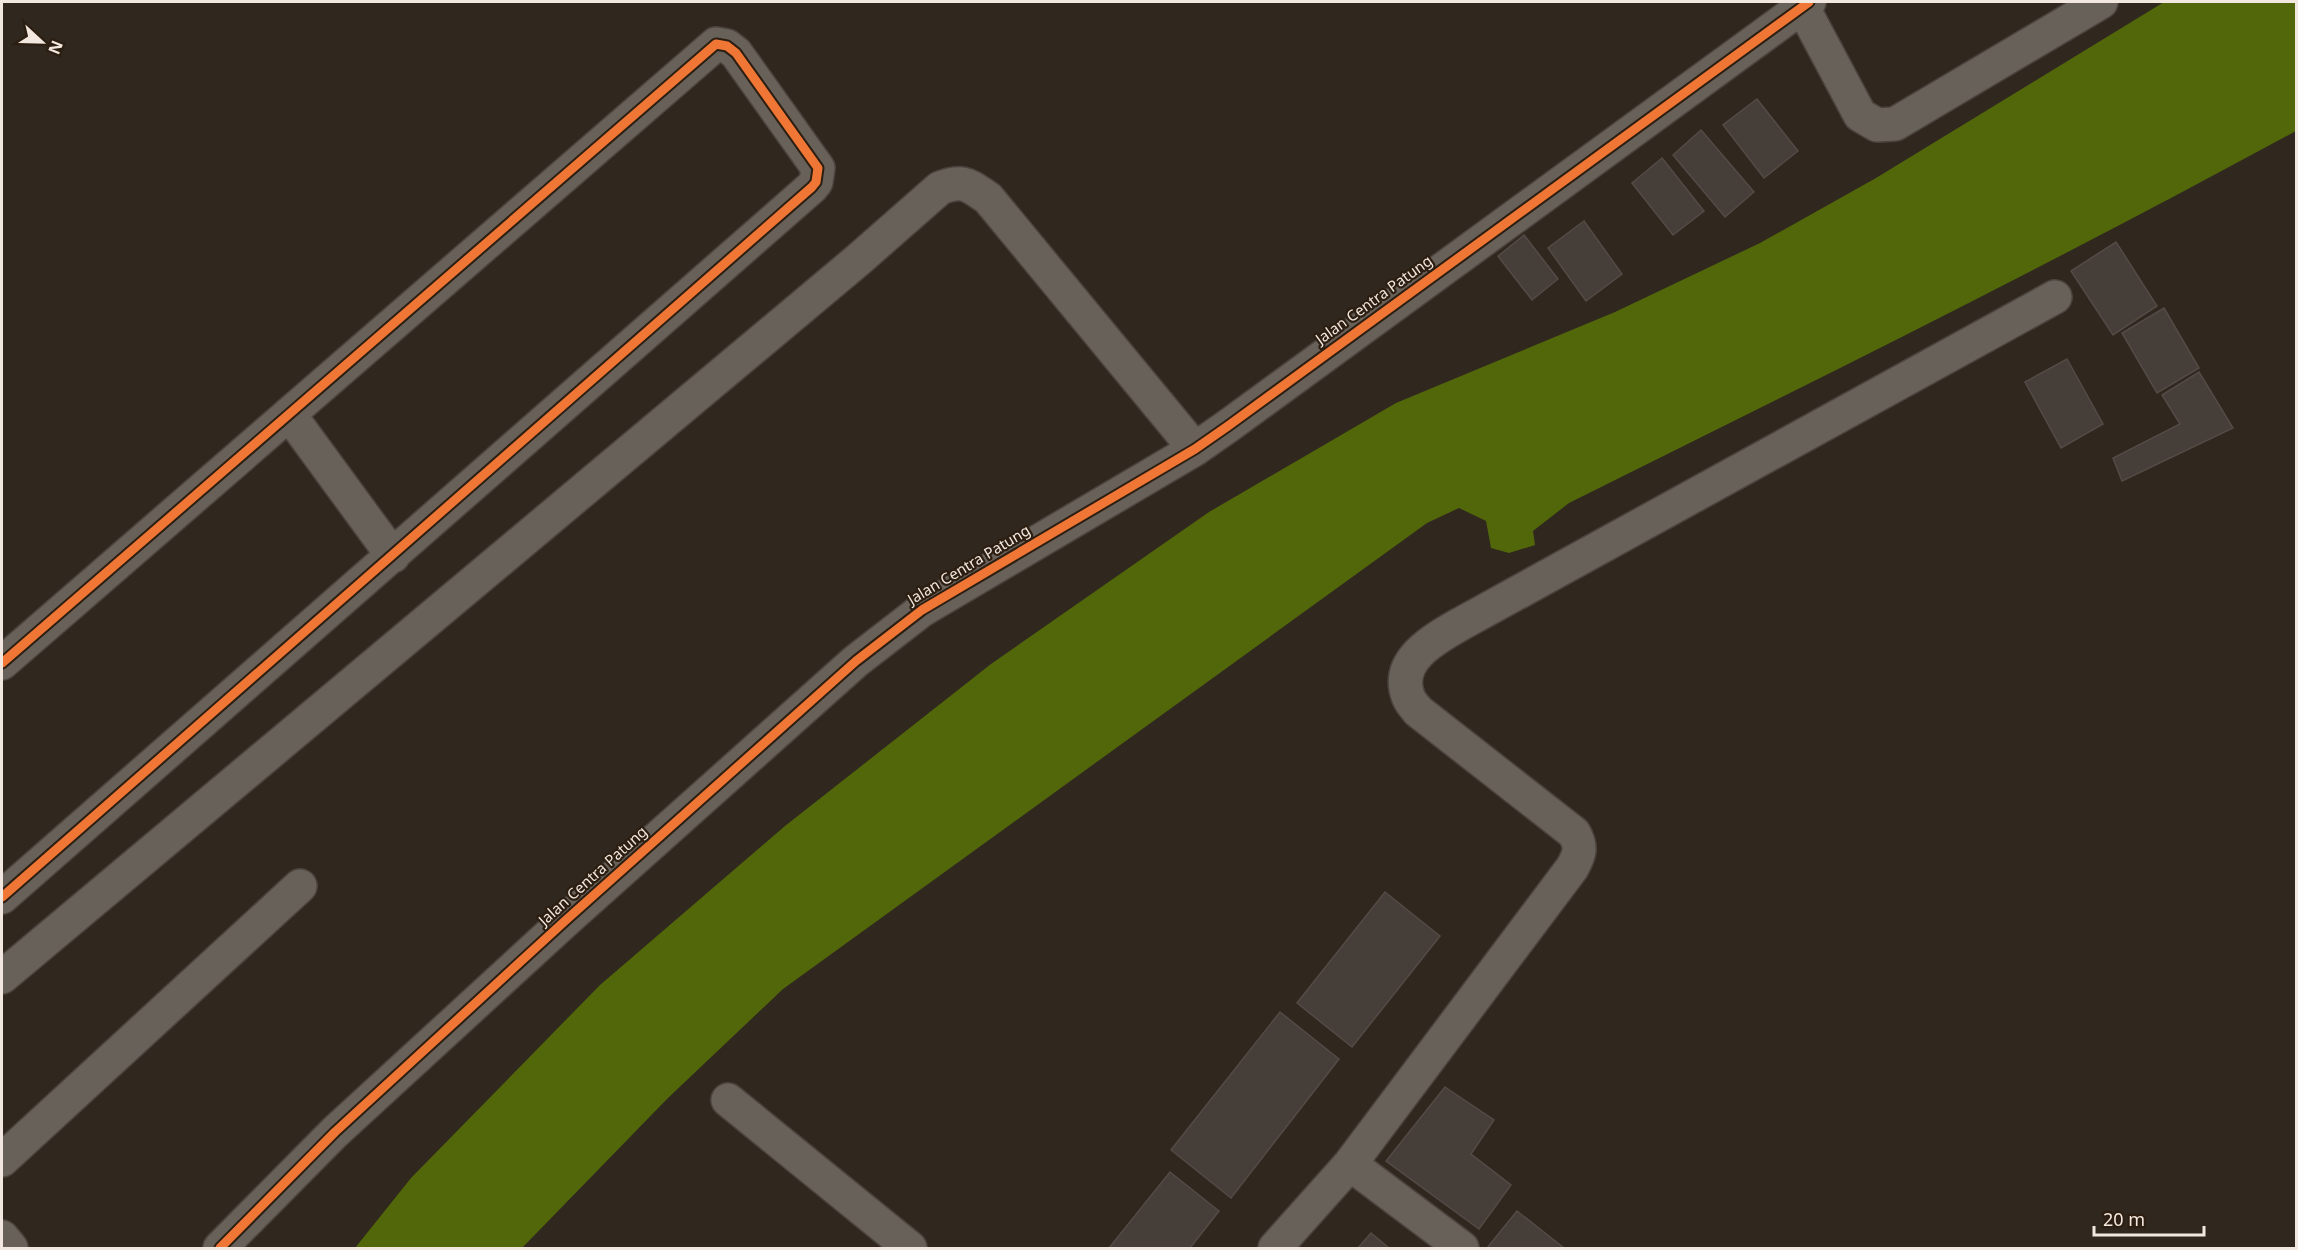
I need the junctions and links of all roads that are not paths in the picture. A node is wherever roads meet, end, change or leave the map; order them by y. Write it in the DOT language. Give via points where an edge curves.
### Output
graph roads {
  1 [pos="2101,2"];
  2 [pos="1805,4"];
  3 [pos="2055,297"];
  4 [pos="289,414"];
  5 [pos="1195,449"];
  6 [pos="393,556"];
  7 [pos="2,663"];
  8 [pos="300,886"];
  9 [pos="2,897"];
  10 [pos="2,977"];
  11 [pos="728,1100"];
  12 [pos="2,1160"];
  13 [pos="1350,1164"];
  14 [pos="2,1237"];
  15 [pos="11,1248"];
  16 [pos="220,1248"];
  17 [pos="909,1248"];
  18 [pos="1275,1248"];
  19 [pos="1462,1248"];
  1 -- 2 [label="street" via="1895,124 1877,125 1860,115"];
  2 -- 5 [label="street, Jalan Centra Patung"];
  3 -- 13 [label="street" via="1466,621 1415,656 1405,679 1408,697 1418,711 1574,833 1580,844 1579,855"];
  4 -- 6 [label="street"];
  4 -- 6 [label="street" via="716,44 736,52 818,168 812,187"];
  4 -- 7 [label="street"];
  5 -- 10 [label="street" via="988,198 956,182 940,188"];
  5 -- 16 [label="street, Jalan Centra Patung" via="922,610 856,661 343,1124"];
  6 -- 9 [label="street"];
  8 -- 12 [label="street"];
  11 -- 17 [label="street"];
  13 -- 18 [label="street"];
  13 -- 19 [label="street"];
  14 -- 15 [label="street"];
}
